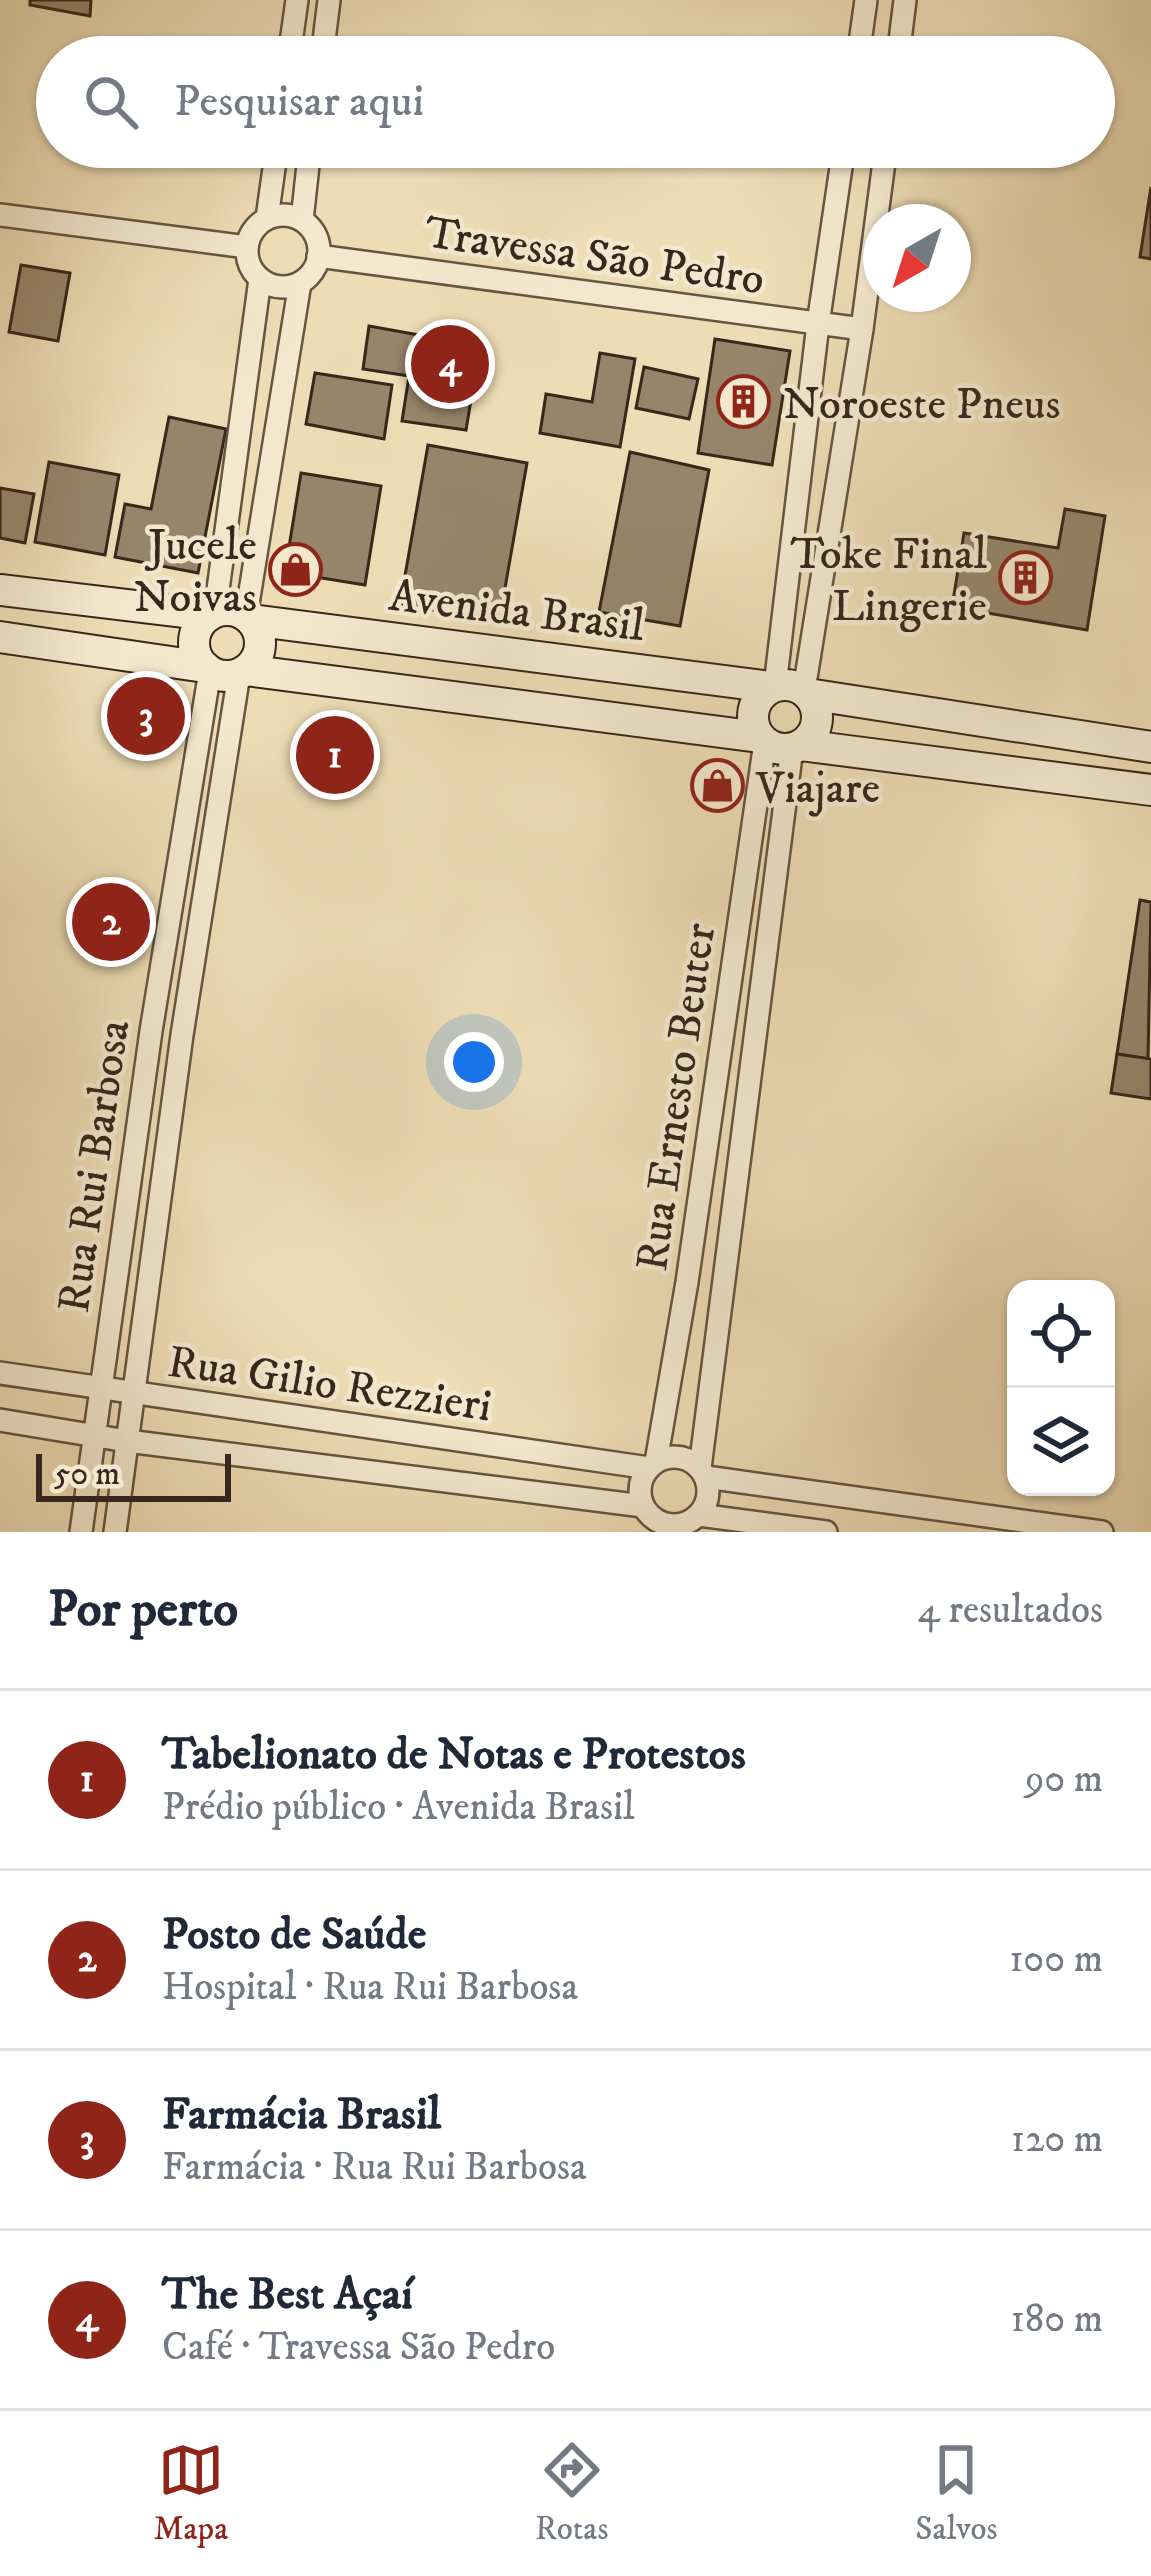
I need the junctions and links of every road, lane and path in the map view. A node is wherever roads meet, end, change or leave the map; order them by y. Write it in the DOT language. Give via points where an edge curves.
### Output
graph roads {
  1 [pos="296,0"];
  2 [pos="328,0"];
  3 [pos="866,0"];
  4 [pos="905,0"];
  5 [pos="292,36"];
  6 [pos="324,36"];
  7 [pos="861,36"];
  8 [pos="901,36"];
  9 [pos="274,168"];
  10 [pos="308,168"];
  11 [pos="841,168"];
  12 [pos="883,168"];
  13 [pos="0,215"];
  14 [pos="267,218"];
  15 [pos="302,220"];
  16 [pos="247,247"];
  17 [pos="319,256"];
  18 [pos="260,279"];
  19 [pos="300,283"];
  20 [pos="818,324"];
  21 [pos="862,329"];
  22 [pos="0,590"];
  23 [pos="230,616"];
  24 [pos="0,637"];
  25 [pos="225,670"];
  26 [pos="789,689"];
  27 [pos="779,743"];
  28 [pos="1151,747"];
  29 [pos="1151,790"];
  30 [pos="151,1031"];
  31 [pos="182,1035"];
  32 [pos="687,1282"];
  33 [pos="722,1287"];
  34 [pos="0,1373"];
  35 [pos="100,1388"];
  36 [pos="134,1393"];
  37 [pos="0,1420"];
  38 [pos="94,1436"];
  39 [pos="127,1441"];
  40 [pos="652,1465"];
  41 [pos="703,1473"];
  42 [pos="646,1518"];
  43 [pos="694,1523"];
  44 [pos="81,1532"];
  45 [pos="115,1532"];
  46 [pos="826,1532"];
  47 [pos="1102,1532"];
  1 -- 5 [label="street"];
  2 -- 6 [label="street"];
  3 -- 7 [label="street"];
  4 -- 8 [label="street"];
  9 -- 14 [label="street"];
  10 -- 15 [label="street"];
  11 -- 20 [label="street"];
  12 -- 21 [label="street"];
  13 -- 16 [label="street"];
  14 -- 15 [label="street"];
  14 -- 16 [label="street"];
  15 -- 17 [label="street"];
  16 -- 18 [label="street"];
  17 -- 19 [label="street"];
  17 -- 20 [label="street, Travessa São Pedro"];
  18 -- 19 [label="street" via="279,287"];
  18 -- 23 [label="street"];
  19 -- 23 [label="street"];
  20 -- 21 [label="street, Travessa São Pedro"];
  20 -- 26 [label="street"];
  21 -- 26 [label="street"];
  22 -- 23 [label="main road, Avenida Brasil"];
  23 -- 25 [label="main road" via="257,630 259,652"];
  23 -- 25 [label="main road" via="196,630 194,640 195,650"];
  23 -- 26 [label="main road, Avenida Brasil"];
  24 -- 25 [label="main road, Avenida Brasil"];
  25 -- 27 [label="main road, Avenida Brasil"];
  25 -- 30 [label="street, Rua Rui Barbosa"];
  25 -- 31 [label="street, Rua Rui Barbosa"];
  26 -- 27 [label="main road" via="753,709"];
  26 -- 27 [label="main road" via="817,721 814,730"];
  26 -- 28 [label="main road, Avenida Brasil"];
  27 -- 29 [label="main road, Avenida Brasil"];
  27 -- 32 [label="street, Rua Ernesto Beuter"];
  27 -- 33 [label="street, Rua Ernesto Beuter"];
  30 -- 31 [label="street"];
  30 -- 35 [label="street, Rua Rui Barbosa"];
  31 -- 36 [label="street, Rua Rui Barbosa"];
  32 -- 33 [label="street"];
  32 -- 40 [label="street, Rua Ernesto Beuter"];
  33 -- 41 [label="street, Rua Ernesto Beuter"];
  34 -- 35 [label="street, Rua Gilio Rezzieri"];
  35 -- 36 [label="street, Rua Gilio Rezzieri"];
  35 -- 38 [label="street, Rua Rui Barbosa"];
  36 -- 39 [label="street, Rua Rui Barbosa"];
  36 -- 40 [label="street, Rua Gilio Rezzieri"];
  37 -- 38 [label="street, Rua Gilio Rezzieri"];
  38 -- 39 [label="street, Rua Gilio Rezzieri"];
  38 -- 44 [label="street, Rua Rui Barbosa"];
  39 -- 42 [label="street, Rua Gilio Rezzieri"];
  39 -- 45 [label="street, Rua Rui Barbosa"];
  40 -- 41 [label="street" via="680,1457"];
  40 -- 42 [label="street" via="640,1486"];
  41 -- 43 [label="street" via="708,1497"];
  41 -- 47 [label="street"];
  42 -- 43 [label="street"];
  43 -- 46 [label="street"];
}
